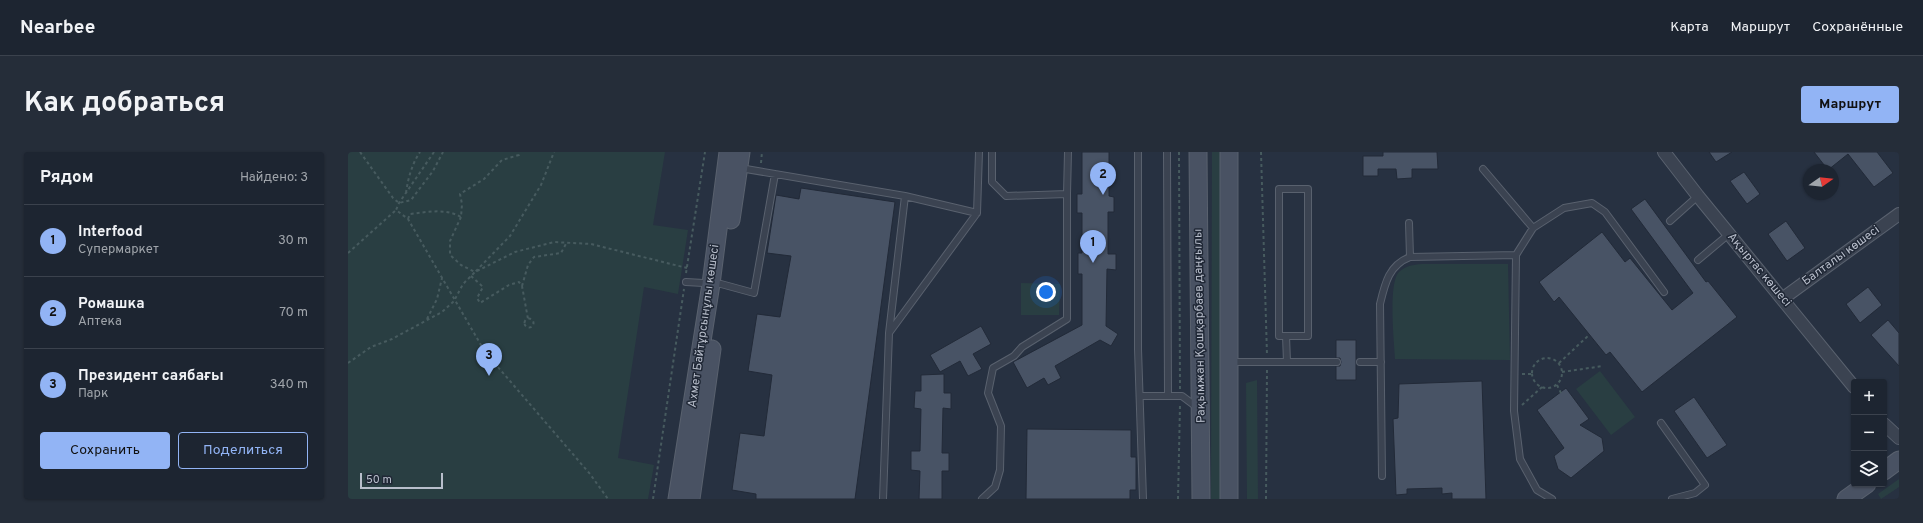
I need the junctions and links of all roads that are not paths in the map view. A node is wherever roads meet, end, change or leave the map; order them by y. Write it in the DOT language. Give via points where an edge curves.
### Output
graph roads {
  1 [pos="728,152"];
  2 [pos="979,152"];
  3 [pos="992,152"];
  4 [pos="1068,152"];
  5 [pos="1138,152"];
  6 [pos="1167,152"];
  7 [pos="1198,152"];
  8 [pos="1229,152"];
  9 [pos="1664,152"];
  10 [pos="740,160"];
  11 [pos="1483,169"];
  12 [pos="774,174"];
  13 [pos="1067,194"];
  14 [pos="905,196"];
  15 [pos="1698,196"];
  16 [pos="977,213"];
  17 [pos="1899,214"];
  18 [pos="1670,221"];
  19 [pos="1409,223"];
  20 [pos="1534,228"];
  21 [pos="1729,234"];
  22 [pos="1516,255"];
  23 [pos="1410,257"];
  24 [pos="1698,260"];
  25 [pos="686,282"];
  26 [pos="716,284"];
  27 [pos="1664,292"];
  28 [pos="1782,299"];
  29 [pos="889,333"];
  30 [pos="1286,336"];
  31 [pos="1229,362"];
  32 [pos="1288,362"];
  33 [pos="1337,362"];
  34 [pos="1360,362"];
  35 [pos="1382,362"];
  36 [pos="1851,383"];
  37 [pos="1140,396"];
  38 [pos="1168,396"];
  39 [pos="1200,410"];
  40 [pos="1661,423"];
  41 [pos="1887,427"];
  42 [pos="1899,438"];
  43 [pos="1899,460"];
  44 [pos="1887,469"];
  45 [pos="1382,476"];
  46 [pos="1863,487"];
  47 [pos="677,499"];
  48 [pos="691,499"];
  49 [pos="883,499"];
  50 [pos="982,499"];
  51 [pos="1143,499"];
  52 [pos="1201,499"];
  53 [pos="1229,499"];
  54 [pos="1552,499"];
  55 [pos="1672,499"];
  56 [pos="1848,499"];
  1 -- 26 [label="main road, Ахмет Байтұрсынұлы көшесі"];
  2 -- 16 [label="lane"];
  3 -- 13 [label="lane" via="992,182 1006,196"];
  4 -- 13 [label="lane"];
  5 -- 37 [label="lane"];
  6 -- 38 [label="lane"];
  7 -- 39 [label="main road, Рақымжан Қошқарбаев даңғылы"];
  8 -- 31 [label="main road"];
  9 -- 15 [label="street, Ақыртас көшесі"];
  10 -- 12 [label="lane"];
  10 -- 26 [label="main road, Ахмет Байтұрсынұлы көшесі"];
  11 -- 20 [label="lane"];
  12 -- 14 [label="lane"];
  12 -- 26 [label="lane" via="754,293"];
  13 -- 50 [label="lane" via="1066,319 993,368 988,393 1001,426 1000,470 995,487"];
  14 -- 16 [label="lane"];
  14 -- 29 [label="lane"];
  15 -- 18 [label="lane"];
  15 -- 21 [label="street, Ақыртас көшесі"];
  16 -- 29 [label="lane"];
  17 -- 28 [label="street, Балталы көшесі"];
  19 -- 23 [label="lane"];
  20 -- 22 [label="lane"];
  20 -- 27 [label="lane" via="1564,208 1592,203 1605,212"];
  21 -- 24 [label="lane"];
  21 -- 28 [label="street, Ақыртас көшесі"];
  22 -- 23 [label="lane"];
  22 -- 54 [label="lane" via="1514,411 1520,459 1537,490"];
  23 -- 35 [label="lane" via="1400,261 1385,282 1380,304"];
  25 -- 26 [label="lane"];
  26 -- 47 [label="main road, Ахмет Байтұрсынұлы көшесі"];
  26 -- 48 [label="main road, Ахмет Байтұрсынұлы көшесі"];
  28 -- 36 [label="street, Ақыртас көшесі"];
  29 -- 49 [label="lane"];
  30 -- 30 [label="lane" via="1279,336 1279,189 1308,190 1308,336"];
  30 -- 32 [label="lane"];
  31 -- 32 [label="lane"];
  31 -- 53 [label="main road"];
  32 -- 33 [label="lane"];
  34 -- 35 [label="lane"];
  35 -- 45 [label="lane"];
  37 -- 38 [label="lane"];
  37 -- 51 [label="lane"];
  38 -- 39 [label="lane" via="1180,396"];
  39 -- 52 [label="main road, Рақымжан Қошқарбаев даңғылы"];
  40 -- 55 [label="lane" via="1704,485 1695,493"];
  41 -- 42 [label="street"];
  43 -- 44 [label="main road"];
  46 -- 56 [label="main road"];
}
